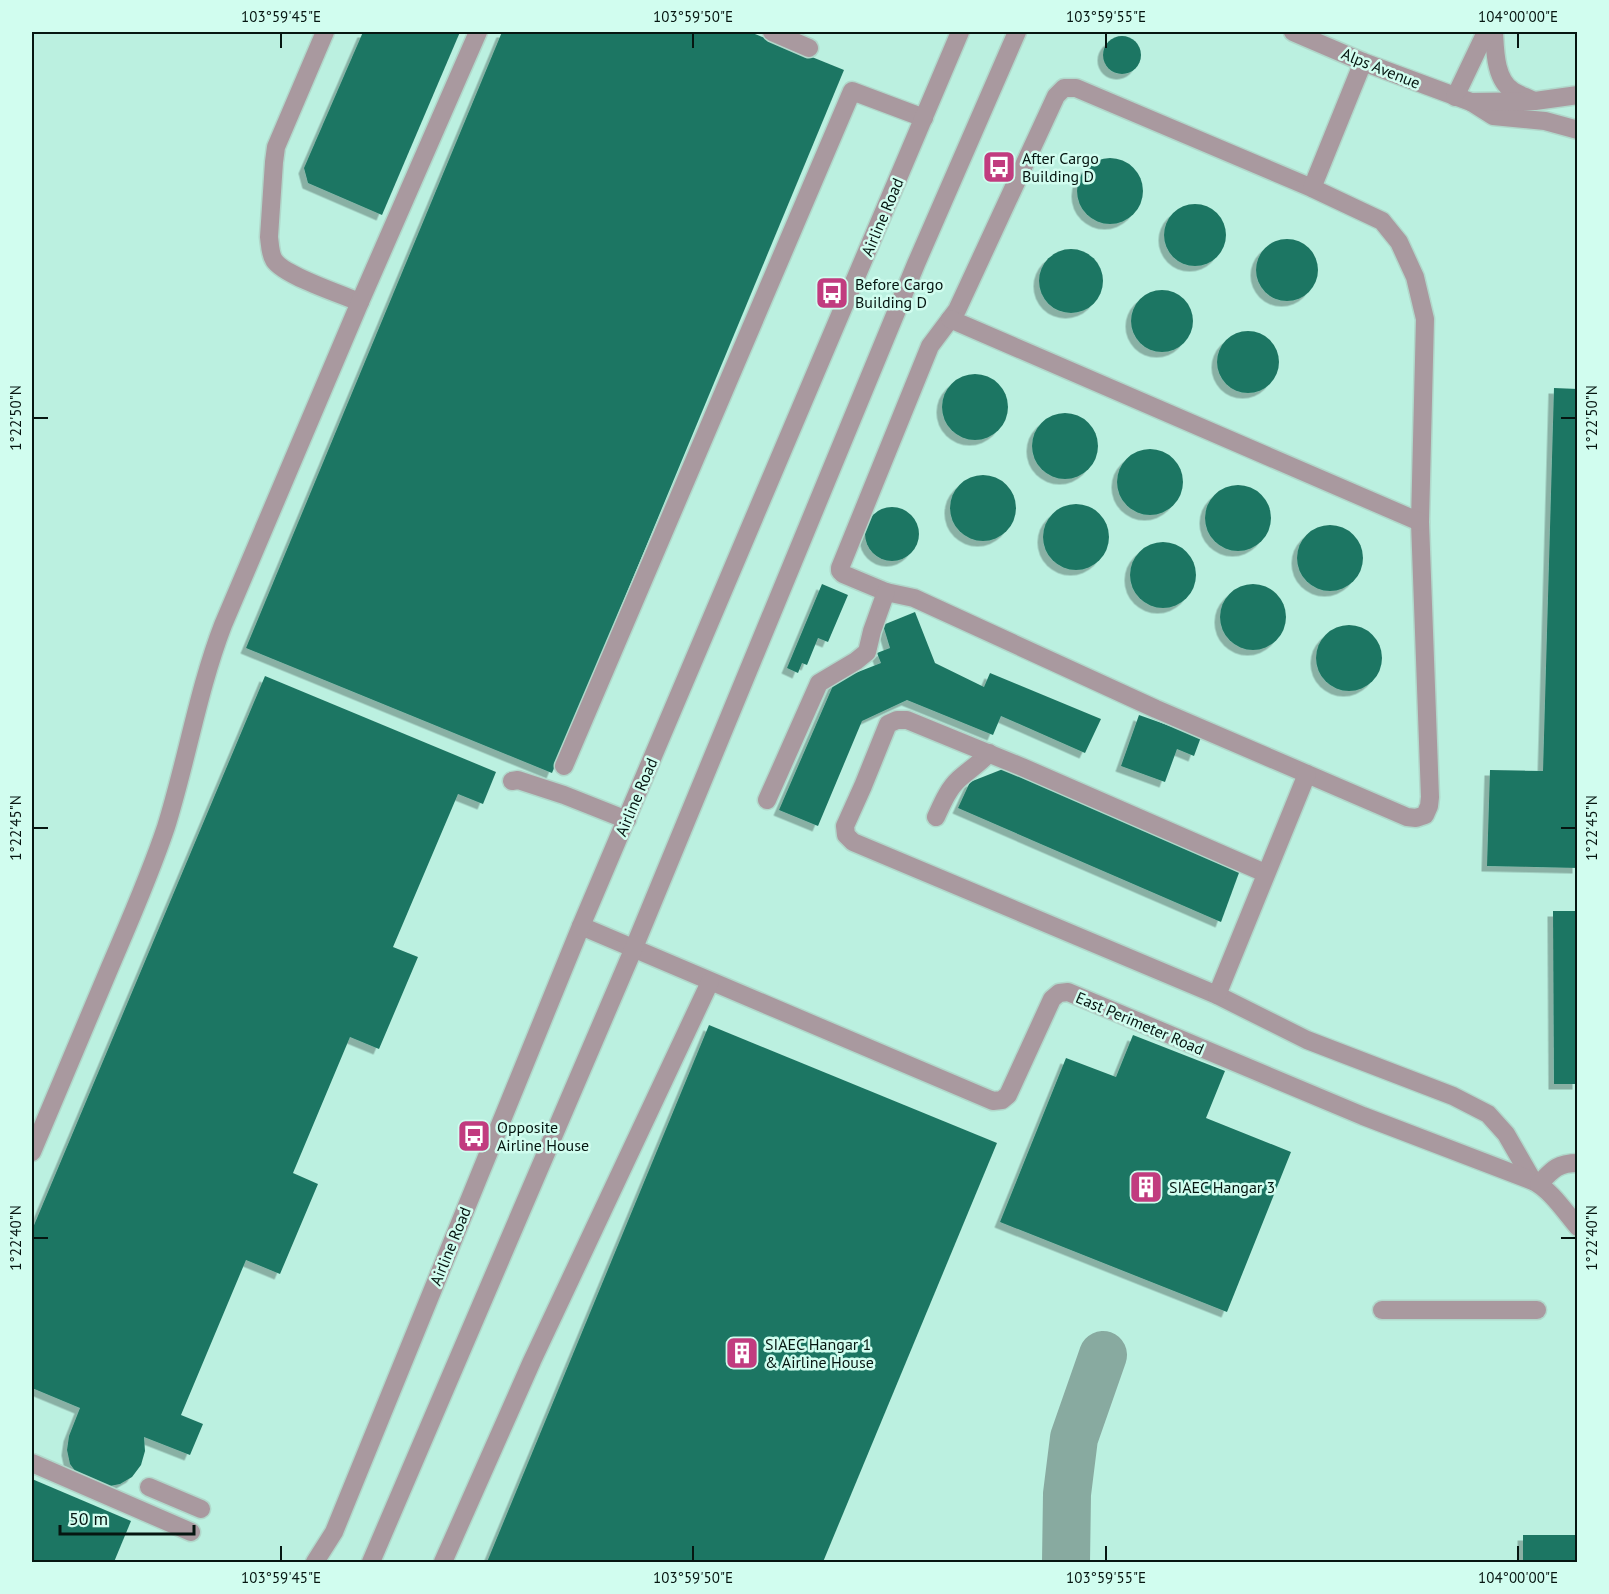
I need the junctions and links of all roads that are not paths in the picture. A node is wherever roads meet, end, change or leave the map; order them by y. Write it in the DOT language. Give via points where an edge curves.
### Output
graph roads {
  1 [pos="325,32"];
  2 [pos="478,32"];
  3 [pos="772,32"];
  4 [pos="960,32"];
  5 [pos="1017,32"];
  6 [pos="1293,32"];
  7 [pos="1486,32"];
  8 [pos="1494,32"];
  9 [pos="809,48"];
  10 [pos="1363,62"];
  11 [pos="1578,96"];
  12 [pos="1463,100"];
  13 [pos="1535,101"];
  14 [pos="924,118"];
  15 [pos="1578,130"];
  16 [pos="1312,188"];
  17 [pos="360,302"];
  18 [pos="950,319"];
  19 [pos="1420,522"];
  20 [pos="886,592"];
  21 [pos="989,753"];
  22 [pos="564,766"];
  23 [pos="1307,774"];
  24 [pos="512,781"];
  25 [pos="767,800"];
  26 [pos="936,817"];
  27 [pos="627,820"];
  28 [pos="1265,873"];
  29 [pos="581,926"];
  30 [pos="633,950"];
  31 [pos="710,982"];
  32 [pos="1217,995"];
  33 [pos="32,1152"];
  34 [pos="1578,1163"];
  35 [pos="1536,1183"];
  36 [pos="1578,1227"];
  37 [pos="1382,1310"];
  38 [pos="1537,1310"];
  39 [pos="32,1463"];
  40 [pos="149,1487"];
  41 [pos="201,1509"];
  42 [pos="191,1532"];
  43 [pos="315,1563"];
  44 [pos="371,1563"];
  45 [pos="443,1563"];
  1 -- 17 [label="street" via="276,147 270,249 274,260 292,274"];
  2 -- 17 [label="street"];
  3 -- 9 [label="street"];
  4 -- 14 [label="street, Airline Road"];
  5 -- 30 [label="street" via="912,275"];
  6 -- 10 [label="street, Alps Avenue"];
  7 -- 12 [label="street"];
  8 -- 13 [label="street" via="1498,68 1504,82"];
  10 -- 12 [label="street, Alps Avenue"];
  10 -- 16 [label="street"];
  11 -- 13 [label="street, Alps Avenue"];
  12 -- 13 [label="street, Alps Avenue"];
  12 -- 15 [label="street, Alps Avenue" via="1493,116 1545,121"];
  14 -- 22 [label="street" via="852,91"];
  14 -- 27 [label="street, Airline Road"];
  16 -- 18 [label="street" via="1076,87 1064,87 1056,96"];
  16 -- 19 [label="street" via="1382,221 1399,242 1415,277 1425,319"];
  17 -- 33 [label="street" via="223,625 208,665 166,826 149,875"];
  18 -- 19 [label="street"];
  18 -- 20 [label="street" via="930,346 840,568 843,574"];
  19 -- 23 [label="street" via="1430,797 1425,815 1407,817"];
  20 -- 23 [label="street" via="914,598"];
  20 -- 25 [label="street" via="867,652 819,683"];
  21 -- 26 [label="street" via="958,779"];
  21 -- 28 [label="street"];
  21 -- 32 [label="street" via="907,720 888,724 845,826 846,835 853,842"];
  23 -- 28 [label="street"];
  24 -- 27 [label="street" via="564,795"];
  27 -- 29 [label="street, Airline Road"];
  28 -- 32 [label="street"];
  29 -- 30 [label="street, East Perimeter Road"];
  29 -- 43 [label="street, Airline Road" via="333,1532"];
  30 -- 31 [label="street, East Perimeter Road"];
  30 -- 44 [label="street"];
  31 -- 35 [label="street, East Perimeter Road" via="993,1101 1002,1101 1008,1095 1052,999 1059,993 1068,993"];
  31 -- 45 [label="street" via="537,1350"];
  32 -- 35 [label="street" via="1307,1040 1453,1096 1488,1114 1506,1134"];
  34 -- 35 [label="street" via="1552,1169"];
  35 -- 36 [label="street, East Perimeter Road"];
  37 -- 38 [label="street"];
  39 -- 42 [label="street"];
  40 -- 41 [label="street"];
}
